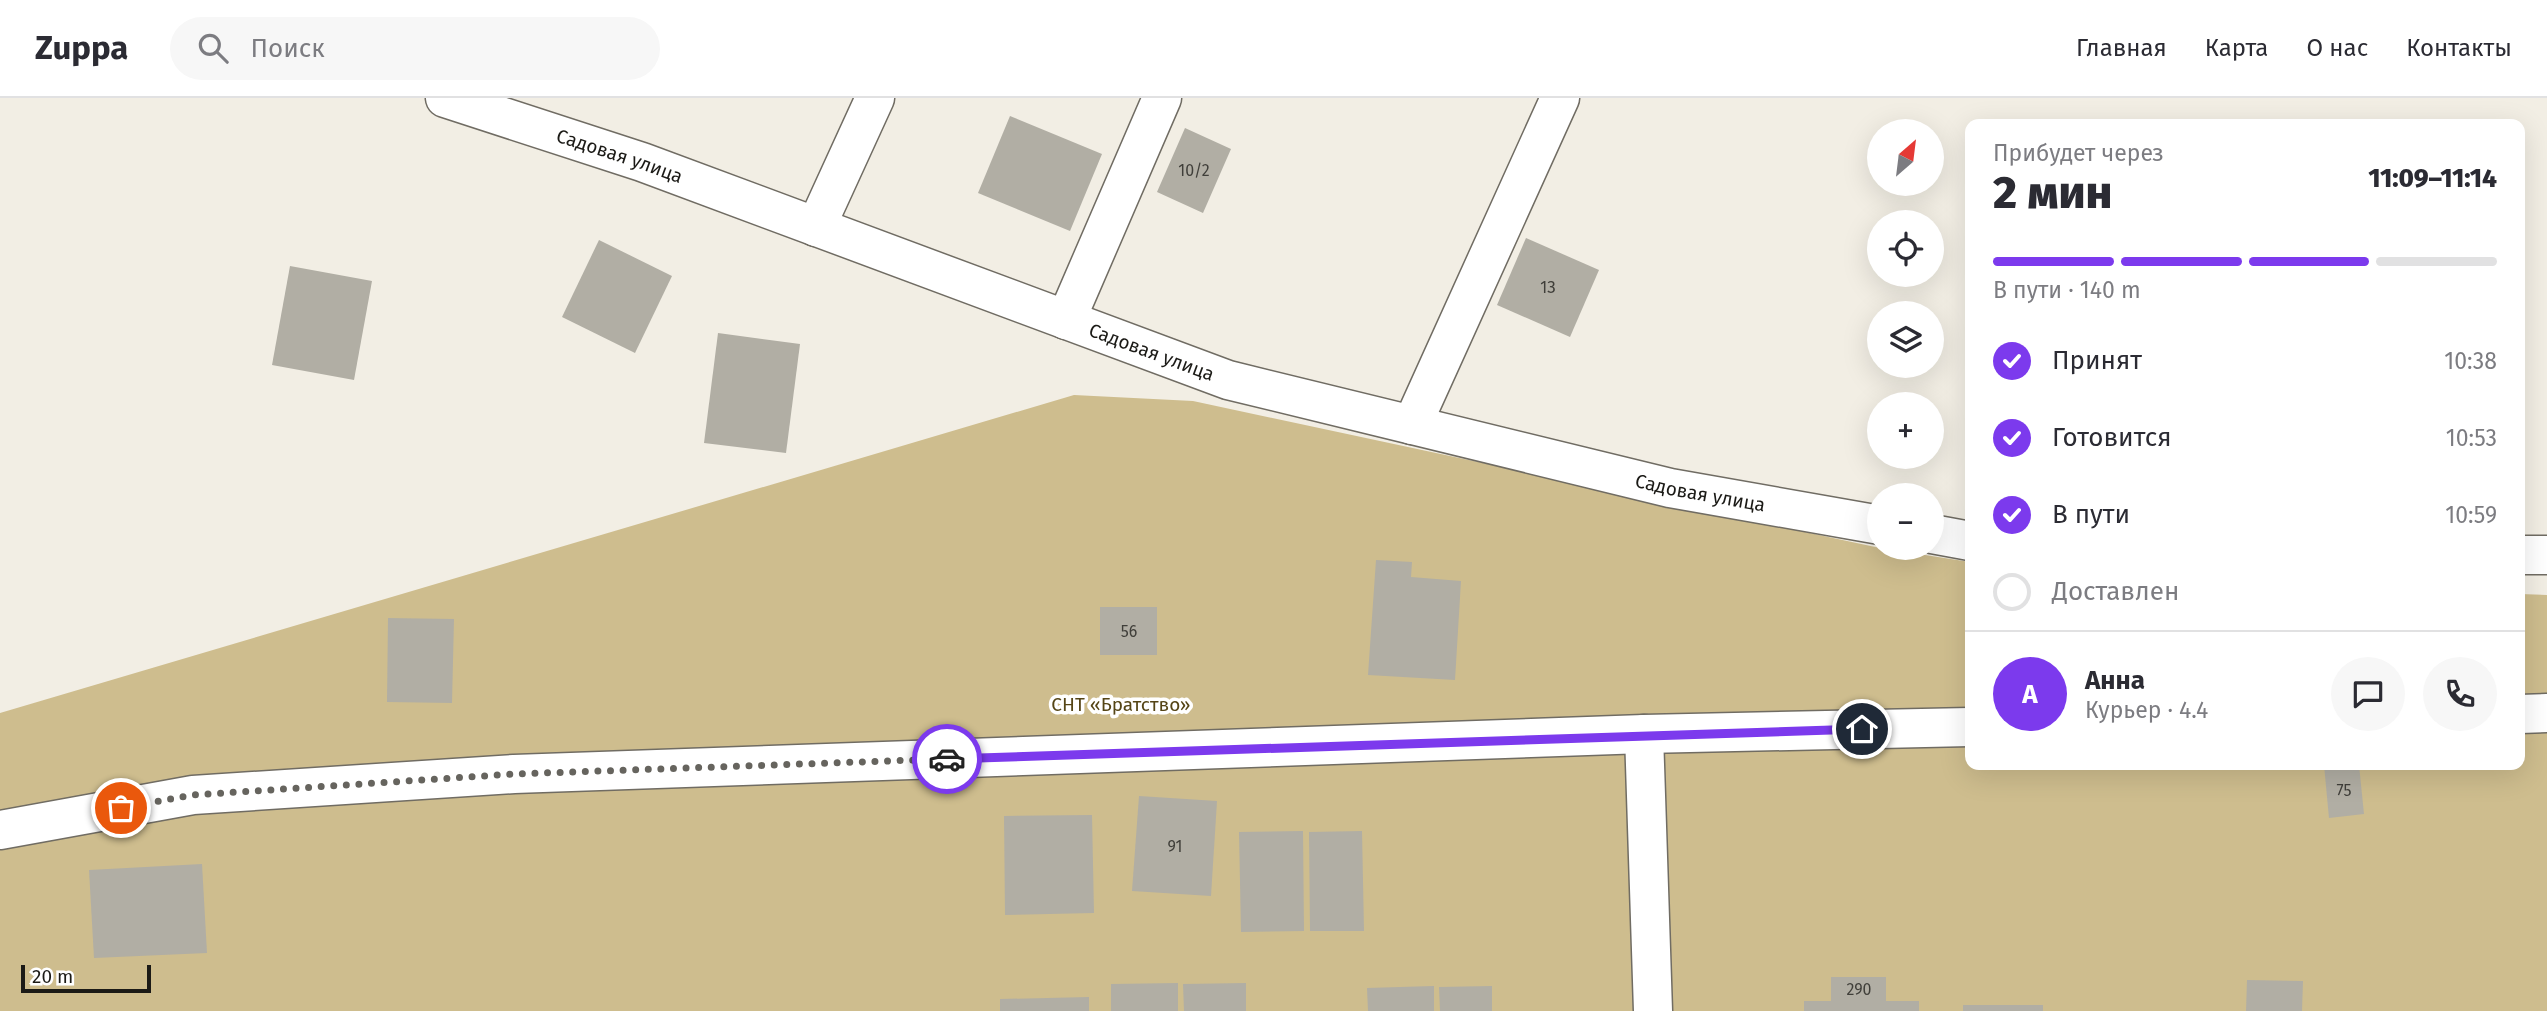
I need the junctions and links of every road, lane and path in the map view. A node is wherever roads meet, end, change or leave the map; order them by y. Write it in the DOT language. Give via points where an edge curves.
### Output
graph roads {
  1 [pos="445,98"];
  2 [pos="875,98"];
  3 [pos="1162,98"];
  4 [pos="1560,98"];
  5 [pos="816,227"];
  6 [pos="1066,320"];
  7 [pos="1412,425"];
  8 [pos="1867,523"];
  9 [pos="1944,536"];
  10 [pos="1965,540"];
  11 [pos="2525,555"];
  12 [pos="2547,555"];
  13 [pos="2547,713"];
  14 [pos="2525,714"];
  15 [pos="1965,727"];
  16 [pos="1644,734"];
  17 [pos="0,830"];
  18 [pos="1653,1011"];
  1 -- 5 [label="street, Садовая улица" via="642,162"];
  2 -- 5 [label="street"];
  3 -- 6 [label="street"];
  4 -- 7 [label="street"];
  5 -- 6 [label="street, Садовая улица"];
  6 -- 7 [label="street, Садовая улица" via="1228,380"];
  7 -- 8 [label="street, Садовая улица" via="1670,488"];
  9 -- 10 [label="street"];
  11 -- 12 [label="street"];
  13 -- 14 [label="street"];
  15 -- 16 [label="street"];
  16 -- 17 [label="street" via="514,774 193,795"];
  16 -- 18 [label="street"];
}
